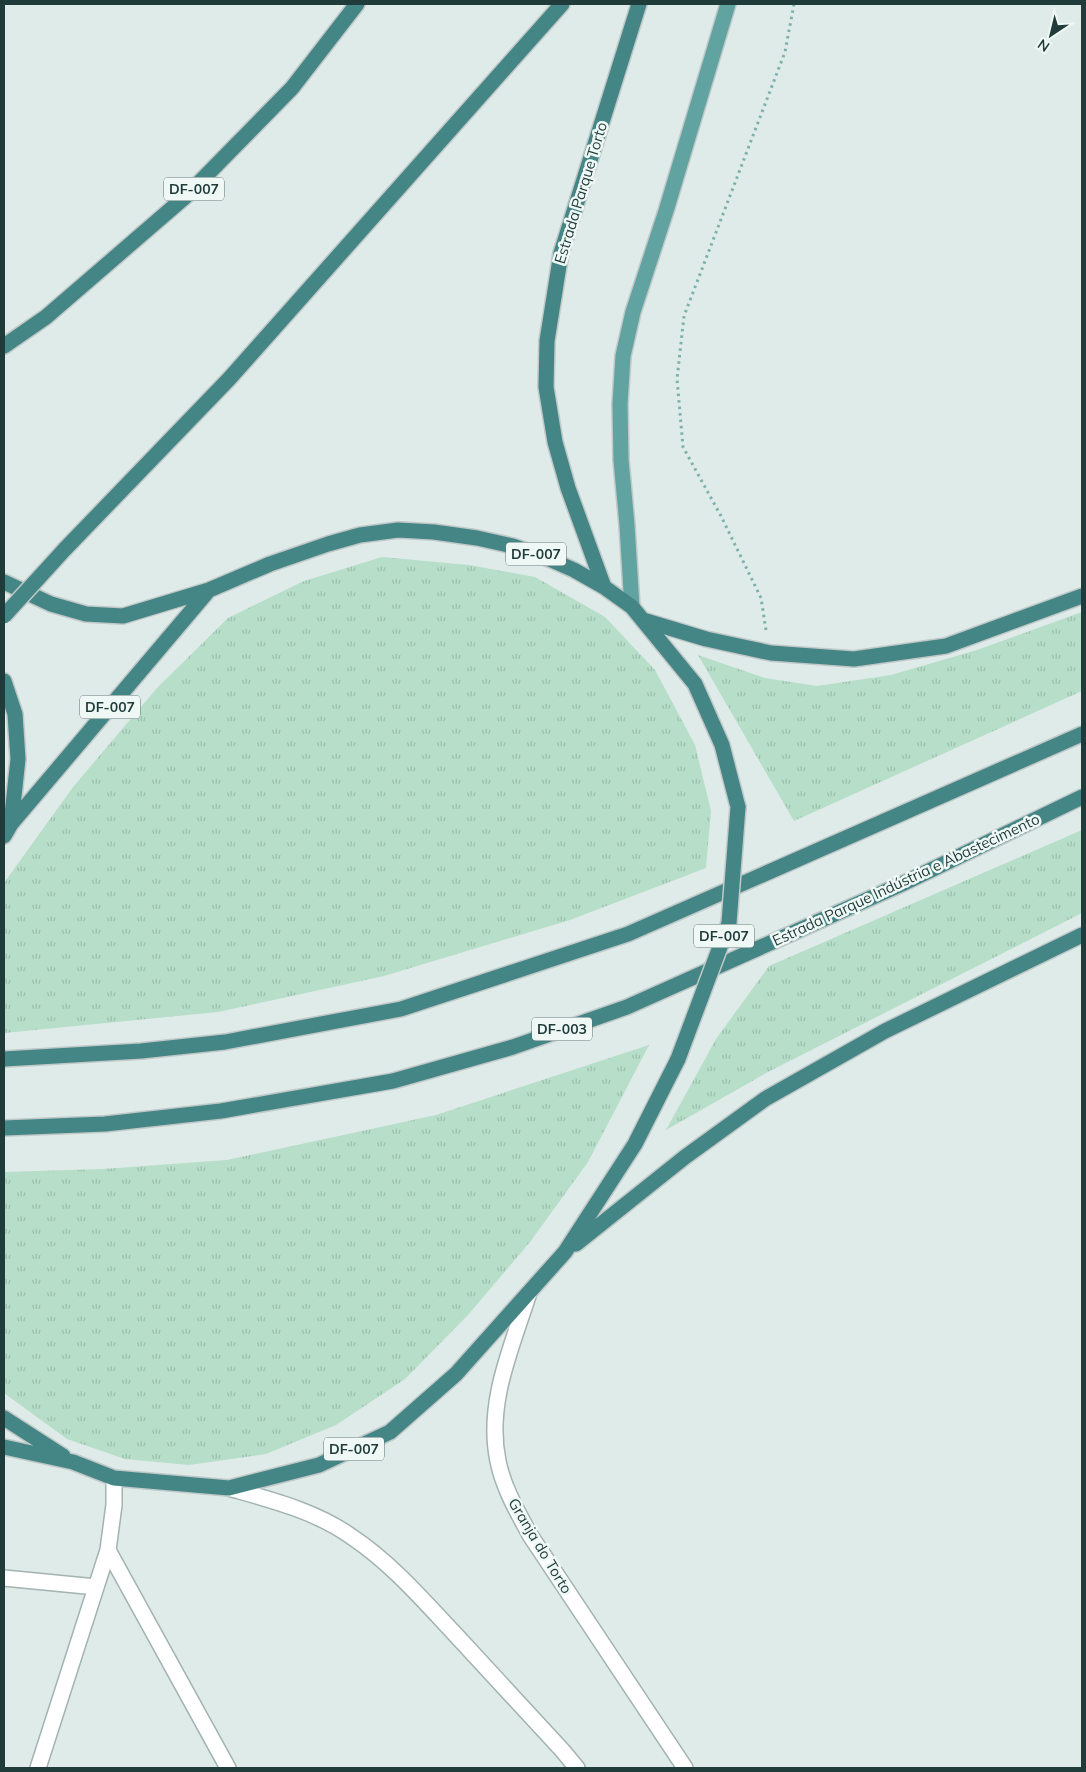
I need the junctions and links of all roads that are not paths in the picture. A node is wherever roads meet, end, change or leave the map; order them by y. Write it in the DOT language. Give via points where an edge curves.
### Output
graph roads {
  1 [pos="356,4"];
  2 [pos="562,4"];
  3 [pos="639,4"];
  4 [pos="728,4"];
  5 [pos="4,346"];
  6 [pos="4,582"];
  7 [pos="604,587"];
  8 [pos="209,590"];
  9 [pos="1082,596"];
  10 [pos="632,607"];
  11 [pos="4,616"];
  12 [pos="643,620"];
  13 [pos="4,681"];
  14 [pos="1082,734"];
  15 [pos="1082,798"];
  16 [pos="7,830"];
  17 [pos="1082,935"];
  18 [pos="4,1059"];
  19 [pos="4,1128"];
  20 [pos="565,1252"];
  21 [pos="528,1296"];
  22 [pos="4,1418"];
  23 [pos="4,1447"];
  24 [pos="73,1462"];
  25 [pos="114,1478"];
  26 [pos="230,1488"];
  27 [pos="108,1550"];
  28 [pos="4,1578"];
  29 [pos="96,1587"];
  30 [pos="38,1768"];
  31 [pos="228,1768"];
  32 [pos="577,1768"];
  33 [pos="685,1768"];
  1 -- 5 [label="highway, DF-007" via="292,88 186,198 46,317"];
  2 -- 11 [label="highway, bridge" via="236,372"];
  3 -- 7 [label="highway, Estrada Parque Torto / DF-007" via="561,254 547,341 546,387 555,442"];
  4 -- 10 [label="main road" via="633,312 623,356 621,460"];
  6 -- 8 [label="highway" via="51,604 86,614 123,616"];
  7 -- 8 [label="highway, DF-007" via="558,562 513,546 434,532 398,530 360,535 328,544"];
  7 -- 10 [label="highway, DF-007"];
  8 -- 16 [label="highway, DF-007"];
  9 -- 12 [label="highway" via="946,646 854,660 769,653"];
  10 -- 12 [label="highway, DF-007"];
  12 -- 20 [label="highway, DF-007, bridge" via="695,684 722,744 738,807 729,923 678,1059 635,1144"];
  13 -- 16 [label="highway" via="14,714 18,760"];
  14 -- 18 [label="highway" via="628,934 401,1009 225,1042 141,1052"];
  15 -- 19 [label="highway, Estrada Parque Indústria e Abastecimento / DF-003" via="902,884 636,1003 513,1047 393,1081 222,1111 105,1124"];
  17 -- 20 [label="highway" via="885,1031 766,1099 685,1157"];
  20 -- 21 [label="highway, DF-007"];
  21 -- 26 [label="highway, DF-007" via="456,1374 390,1432 319,1465"];
  21 -- 33 [label="street, Granja do Torto" via="496,1404 498,1461 504,1480 530,1535"];
  22 -- 24 [label="highway, DF-007"];
  23 -- 24 [label="highway, DF-007"];
  24 -- 25 [label="highway, DF-007"];
  25 -- 26 [label="highway, DF-007"];
  25 -- 27 [label="street"];
  26 -- 32 [label="street" via="315,1516 352,1536 418,1594"];
  27 -- 29 [label="street"];
  27 -- 31 [label="street"];
  28 -- 29 [label="street"];
  29 -- 30 [label="street"];
}
